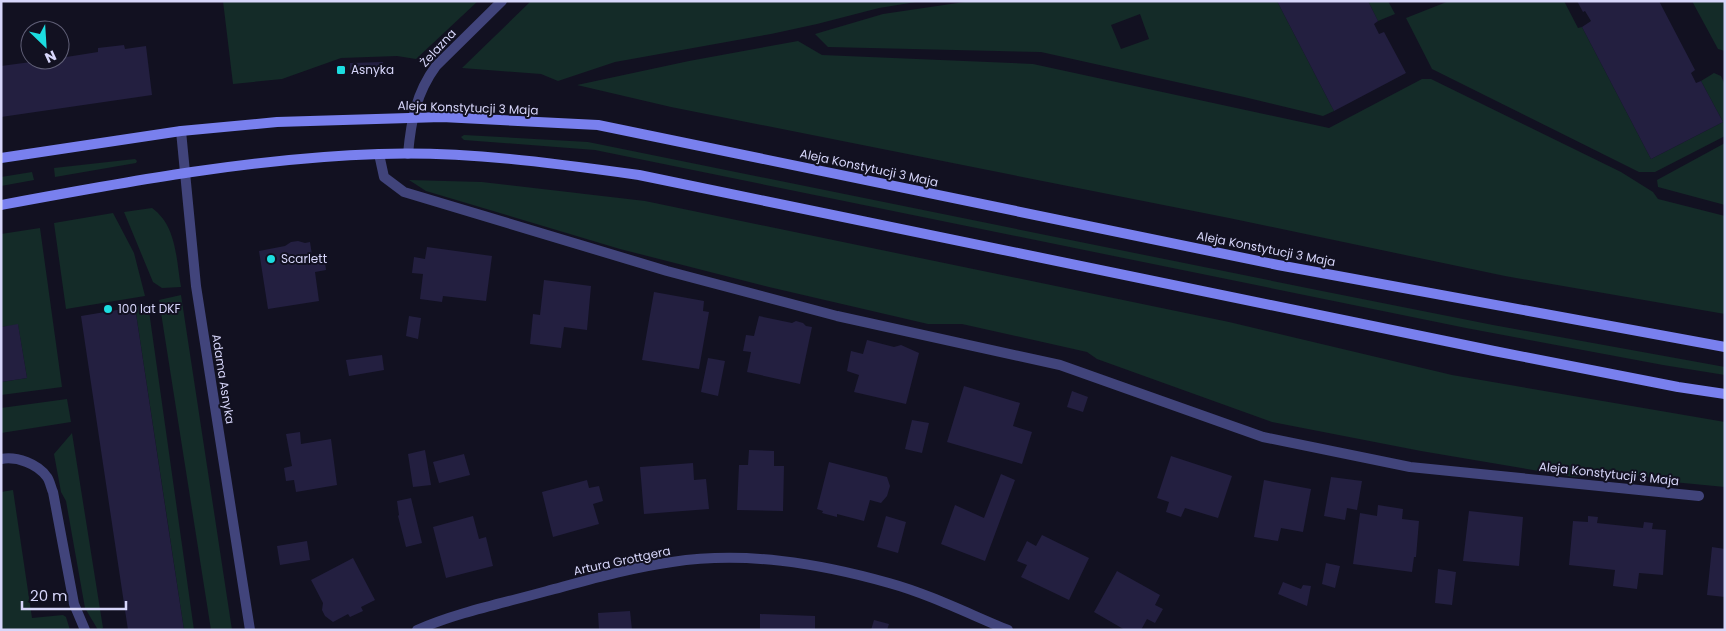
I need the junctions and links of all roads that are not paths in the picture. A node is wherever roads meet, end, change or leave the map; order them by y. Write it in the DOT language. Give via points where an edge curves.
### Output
graph roads {
  1 [pos="502,1"];
  2 [pos="412,117"];
  3 [pos="181,131"];
  4 [pos="380,154"];
  5 [pos="408,154"];
  6 [pos="1,158"];
  7 [pos="186,174"];
  8 [pos="1,205"];
  9 [pos="1725,347"];
  10 [pos="1725,394"];
  11 [pos="1,459"];
  12 [pos="1699,496"];
  13 [pos="85,630"];
  14 [pos="250,630"];
  15 [pos="416,630"];
  16 [pos="1008,630"];
  1 -- 2 [label="street, Żelazna" via="436,66 424,84"];
  2 -- 3 [label="main road, Aleja Konstytucji 3 Maja" via="277,122"];
  2 -- 5 [label="street, Żelazna"];
  2 -- 9 [label="main road, Aleja Konstytucji 3 Maja" via="598,125 1278,265"];
  3 -- 6 [label="main road, Aleja Konstytucji 3 Maja"];
  3 -- 7 [label="street, Adama Asnyka"];
  4 -- 5 [label="main road"];
  4 -- 7 [label="main road" via="288,160"];
  4 -- 12 [label="street, Aleja Konstytucji 3 Maja" via="384,177 404,192 667,271 837,316 1060,365 1263,437 1410,467"];
  5 -- 10 [label="main road" via="509,159 639,175 1436,340"];
  7 -- 8 [label="main road"];
  7 -- 14 [label="street, Adama Asnyka" via="196,286"];
  11 -- 13 [label="street" via="21,460 47,477 53,492 74,604"];
  15 -- 16 [label="street, Artura Grottgera" via="476,610 632,569 719,558 808,564 890,583"];
}
